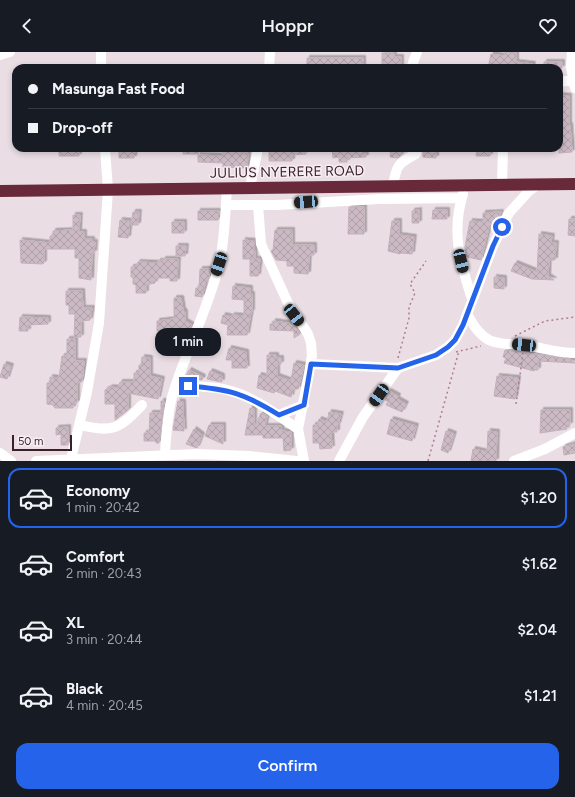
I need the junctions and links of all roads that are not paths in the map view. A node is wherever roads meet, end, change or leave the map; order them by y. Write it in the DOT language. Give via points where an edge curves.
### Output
graph roads {
  1 [pos="10,52"];
  2 [pos="101,52"];
  3 [pos="270,52"];
  4 [pos="417,52"];
  5 [pos="572,52"];
  6 [pos="0,55"];
  7 [pos="101,64"];
  8 [pos="269,64"];
  9 [pos="412,64"];
  10 [pos="573,67"];
  11 [pos="563,83"];
  12 [pos="574,84"];
  13 [pos="105,152"];
  14 [pos="257,152"];
  15 [pos="416,152"];
  16 [pos="503,152"];
  17 [pos="502,184"];
  18 [pos="539,184"];
  19 [pos="575,184"];
  20 [pos="465,185"];
  21 [pos="393,186"];
  22 [pos="227,188"];
  23 [pos="250,188"];
  24 [pos="108,190"];
  25 [pos="0,191"];
  26 [pos="461,198"];
  27 [pos="226,205"];
  28 [pos="258,205"];
  29 [pos="472,299"];
  30 [pos="466,314"];
  31 [pos="575,353"];
  32 [pos="311,364"];
  33 [pos="398,368"];
  34 [pos="177,385"];
  35 [pos="142,404"];
  36 [pos="304,405"];
  37 [pos="279,415"];
  38 [pos="80,426"];
  39 [pos="298,429"];
  40 [pos="575,433"];
  41 [pos="0,453"];
  42 [pos="165,455"];
  43 [pos="71,459"];
  44 [pos="11,461"];
  45 [pos="36,461"];
  46 [pos="297,461"];
  47 [pos="304,461"];
  48 [pos="339,461"];
  49 [pos="514,461"];
  1 -- 6 [label="street"];
  2 -- 7 [label="street"];
  3 -- 8 [label="street"];
  4 -- 9 [label="street"];
  5 -- 10 [label="street"];
  10 -- 12 [label="street"];
  11 -- 12 [label="street"];
  13 -- 24 [label="street"];
  14 -- 23 [label="street"];
  15 -- 21 [label="street" via="399,164 395,170"];
  16 -- 17 [label="street"];
  17 -- 18 [label="highway, JULIUS NYERERE ROAD"];
  17 -- 20 [label="highway, JULIUS NYERERE ROAD"];
  18 -- 19 [label="highway, JULIUS NYERERE ROAD"];
  18 -- 29 [label="street" via="509,213"];
  20 -- 21 [label="highway, JULIUS NYERERE ROAD"];
  20 -- 26 [label="street"];
  21 -- 23 [label="highway, JULIUS NYERERE ROAD"];
  22 -- 23 [label="highway, JULIUS NYERERE ROAD"];
  22 -- 24 [label="highway, JULIUS NYERERE ROAD"];
  22 -- 27 [label="street"];
  24 -- 25 [label="highway, JULIUS NYERERE ROAD"];
  24 -- 38 [label="street" via="99,323"];
  26 -- 28 [label="street"];
  26 -- 29 [label="street" via="456,231 461,265"];
  27 -- 28 [label="street"];
  27 -- 34 [label="street" via="219,264"];
  28 -- 32 [label="street" via="261,244 288,303 308,334"];
  29 -- 30 [label="street"];
  30 -- 31 [label="street" via="488,340"];
  30 -- 33 [label="street" via="455,340 448,347 436,355"];
  32 -- 33 [label="street"];
  32 -- 36 [label="street"];
  33 -- 48 [label="street" via="363,418"];
  34 -- 37 [label="street" via="222,389 236,393"];
  34 -- 42 [label="street" via="169,413"];
  35 -- 38 [label="street" via="121,425 113,428"];
  36 -- 37 [label="street"];
  36 -- 39 [label="street"];
  37 -- 39 [label="street"];
  38 -- 43 [label="street"];
  39 -- 47 [label="street"];
  40 -- 49 [label="street" via="545,449"];
  41 -- 44 [label="street"];
  42 -- 43 [label="street"];
  42 -- 46 [label="street" via="223,454"];
  43 -- 45 [label="street"];
}
